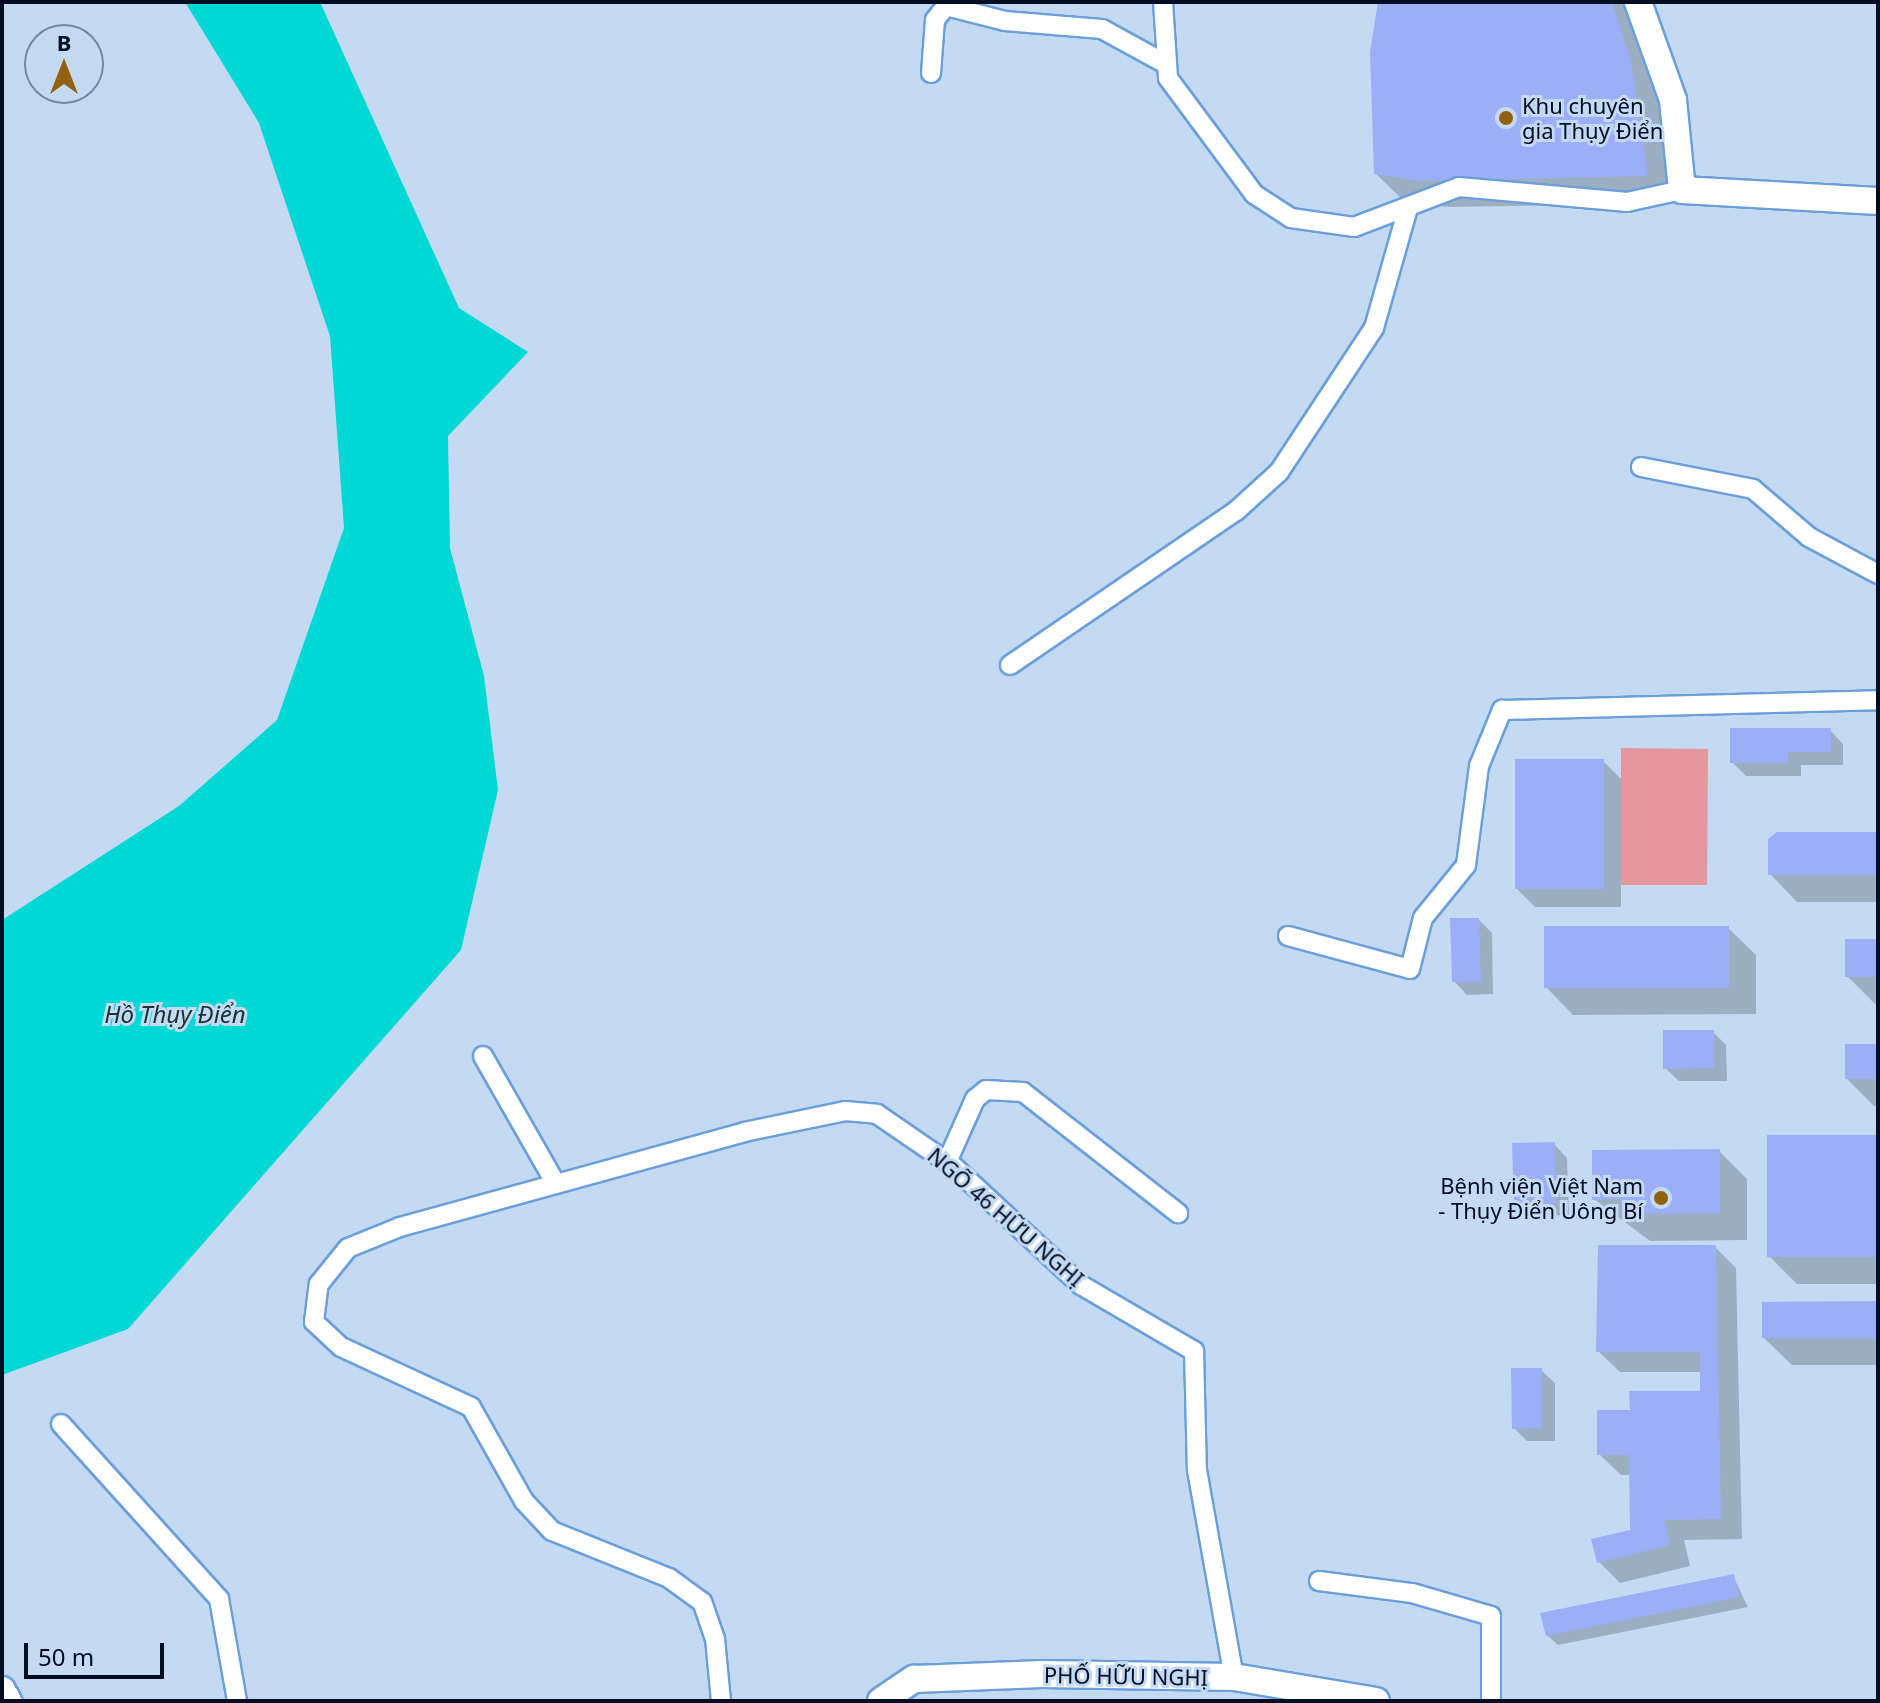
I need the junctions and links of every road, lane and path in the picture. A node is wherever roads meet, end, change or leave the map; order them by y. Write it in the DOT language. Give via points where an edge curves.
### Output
graph roads {
  1 [pos="1163,2"];
  2 [pos="1638,2"];
  3 [pos="1164,63"];
  4 [pos="931,73"];
  5 [pos="1682,190"];
  6 [pos="1878,201"];
  7 [pos="1407,211"];
  8 [pos="1641,467"];
  9 [pos="1878,574"];
  10 [pos="1010,665"];
  11 [pos="1878,700"];
  12 [pos="1288,936"];
  13 [pos="483,1056"];
  14 [pos="947,1162"];
  15 [pos="556,1184"];
  16 [pos="1178,1213"];
  17 [pos="61,1424"];
  18 [pos="1319,1581"];
  19 [pos="1234,1677"];
  20 [pos="2,1690"];
  21 [pos="8,1701"];
  22 [pos="237,1701"];
  23 [pos="721,1701"];
  24 [pos="881,1701"];
  25 [pos="1376,1701"];
  26 [pos="1491,1701"];
  1 -- 3 [label="street"];
  2 -- 5 [label="main road" via="1673,100"];
  3 -- 4 [label="street" via="1102,29 1005,21 946,6 935,20"];
  3 -- 7 [label="street" via="1237,174 1273,208 1334,228"];
  5 -- 6 [label="main road"];
  5 -- 7 [label="street" via="1627,202 1459,187"];
  7 -- 10 [label="street" via="1374,328 1279,472 1236,511"];
  8 -- 9 [label="street" via="1753,489 1809,537"];
  11 -- 12 [label="street" via="1502,710 1479,766 1466,865 1423,918 1410,969"];
  13 -- 15 [label="street"];
  14 -- 15 [label="street, NGÕ 46 HỮU NGHỊ" via="877,1114 845,1111"];
  14 -- 16 [label="street" via="975,1099 986,1090 1023,1092"];
  14 -- 19 [label="street, NGÕ 46 HỮU NGHỊ" via="1081,1285 1194,1351 1197,1470"];
  15 -- 23 [label="street, NGÕ 46 HỮU NGHỊ" via="400,1227 348,1248 319,1284 314,1322 341,1347 471,1407 524,1501 552,1531 669,1578 702,1602 715,1639"];
  17 -- 22 [label="street" via="219,1599"];
  18 -- 26 [label="street" via="1412,1593 1491,1616"];
  19 -- 24 [label="main road, PHỐ HỮU NGHỊ" via="914,1679"];
  19 -- 25 [label="main road, PHỐ HỮU NGHỊ"];
  20 -- 21 [label="main road"];
}
